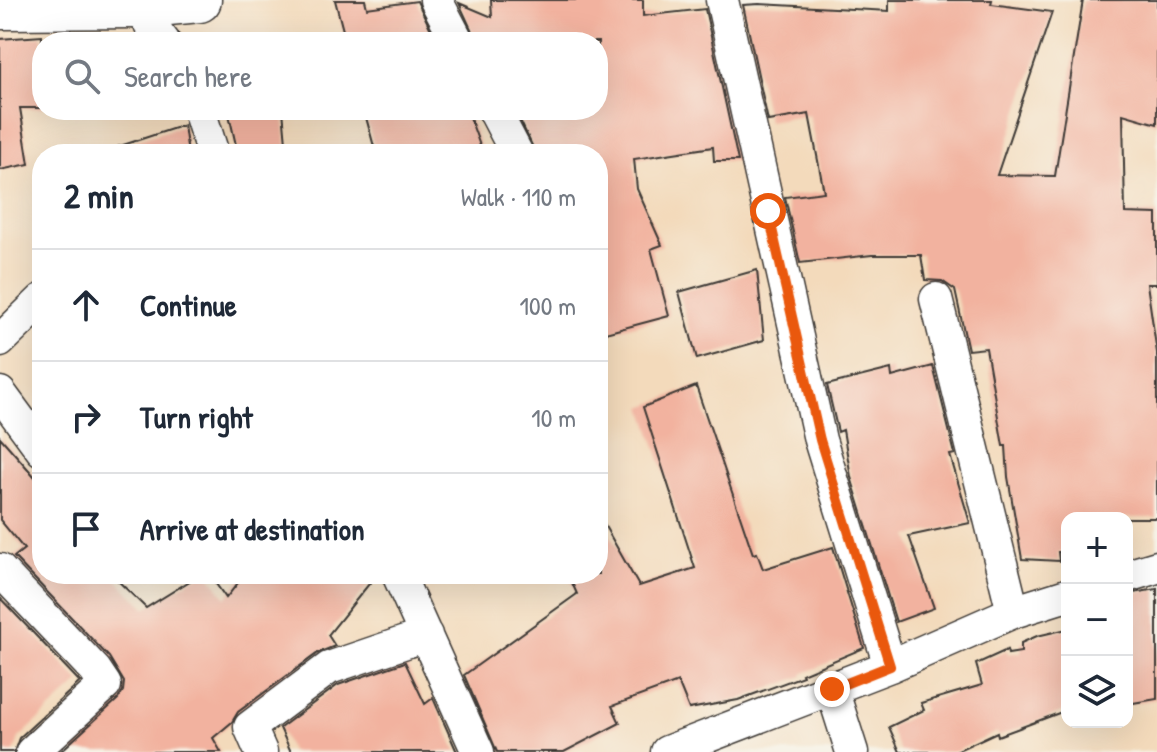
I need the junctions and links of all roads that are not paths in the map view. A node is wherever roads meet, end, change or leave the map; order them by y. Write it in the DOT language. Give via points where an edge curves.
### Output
graph roads {
  1 [pos="199,0"];
  2 [pos="436,0"];
  3 [pos="722,0"];
  4 [pos="90,3"];
  5 [pos="137,6"];
  6 [pos="0,7"];
  7 [pos="156,32"];
  8 [pos="453,32"];
  9 [pos="202,120"];
  10 [pos="499,120"];
  11 [pos="210,144"];
  12 [pos="512,144"];
  13 [pos="936,299"];
  14 [pos="32,310"];
  15 [pos="0,341"];
  16 [pos="0,393"];
  17 [pos="32,436"];
  18 [pos="1157,567"];
  19 [pos="0,570"];
  20 [pos="1133,574"];
  21 [pos="403,584"];
  22 [pos="1061,597"];
  23 [pos="1013,612"];
  24 [pos="426,635"];
  25 [pos="890,666"];
  26 [pos="832,689"];
  27 [pos="32,752"];
  28 [pos="261,752"];
  29 [pos="478,752"];
  30 [pos="667,752"];
  31 [pos="852,752"];
  1 -- 5 [label="street"];
  2 -- 8 [label="street"];
  3 -- 25 [label="street" via="820,440"];
  4 -- 5 [label="street"];
  4 -- 6 [label="street"];
  5 -- 7 [label="street"];
  9 -- 11 [label="street"];
  10 -- 12 [label="street"];
  13 -- 23 [label="street"];
  14 -- 15 [label="street"];
  16 -- 17 [label="street"];
  18 -- 20 [label="street"];
  19 -- 27 [label="street" via="105,685"];
  21 -- 24 [label="street"];
  22 -- 23 [label="street"];
  23 -- 25 [label="street"];
  24 -- 28 [label="street" via="329,668 250,727"];
  24 -- 29 [label="street"];
  25 -- 26 [label="street"];
  26 -- 30 [label="street"];
  26 -- 31 [label="street"];
}
